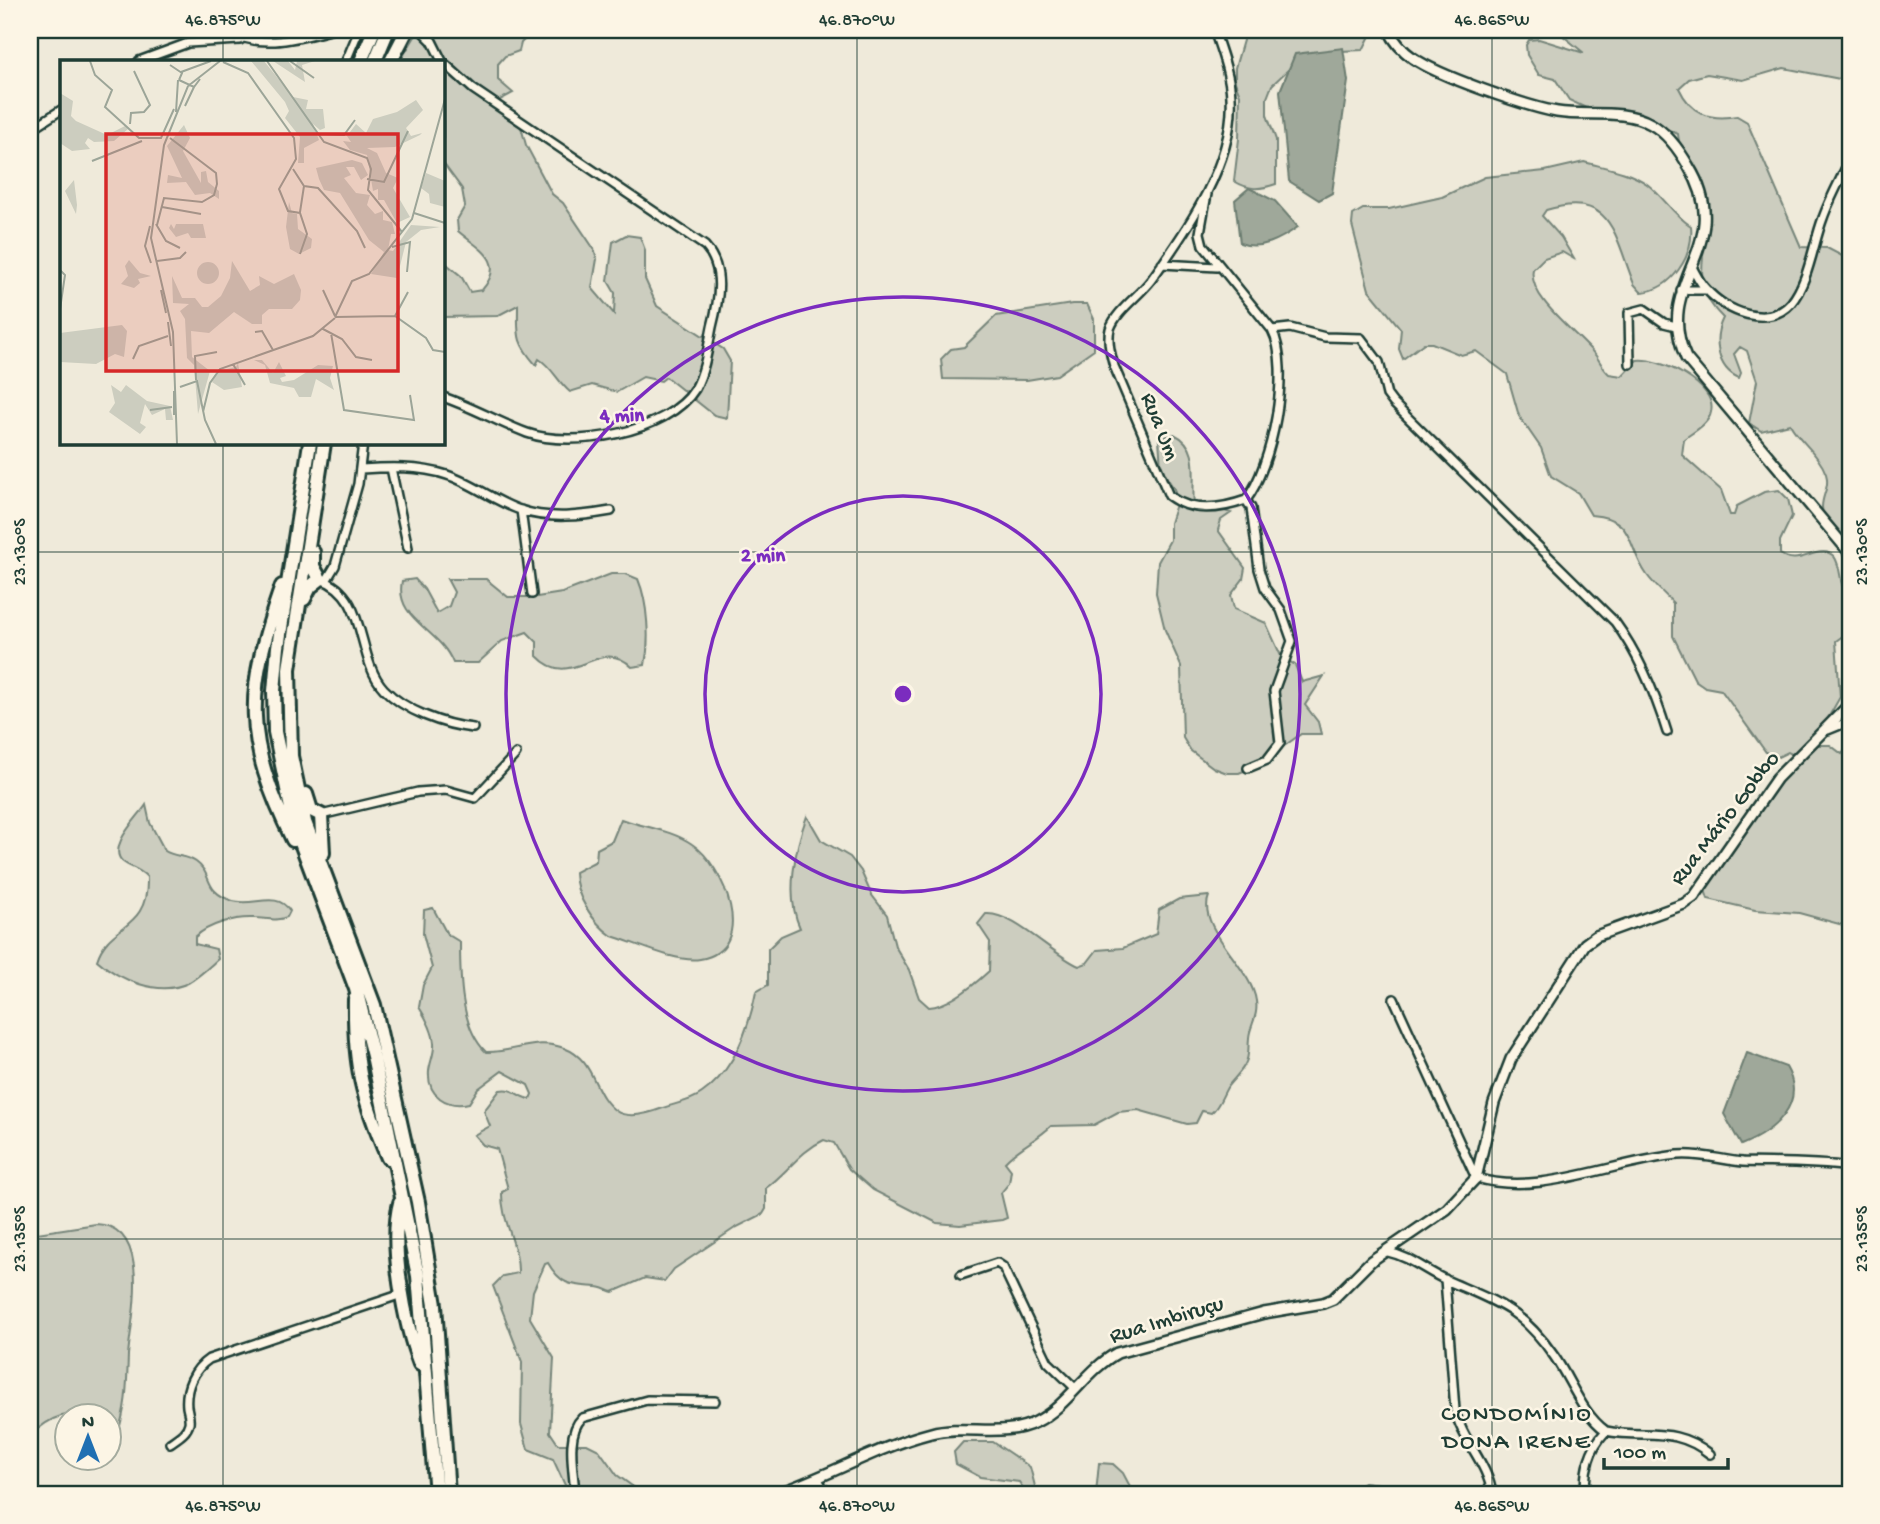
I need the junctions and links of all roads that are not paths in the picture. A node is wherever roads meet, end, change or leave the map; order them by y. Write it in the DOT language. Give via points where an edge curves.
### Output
graph roads {
  1 [pos="222,30"];
  2 [pos="330,30"];
  3 [pos="359,30"];
  4 [pos="366,30"];
  5 [pos="374,30"];
  6 [pos="388,30"];
  7 [pos="407,30"];
  8 [pos="421,30"];
  9 [pos="1214,30"];
  10 [pos="1389,30"];
  11 [pos="245,40"];
  12 [pos="142,60"];
  13 [pos="346,60"];
  14 [pos="354,60"];
  15 [pos="362,60"];
  16 [pos="375,60"];
  17 [pos="392,60"];
  18 [pos="441,60"];
  19 [pos="444,64"];
  20 [pos="60,111"];
  21 [pos="30,130"];
  22 [pos="1850,159"];
  23 [pos="1208,187"];
  24 [pos="1162,264"];
  25 [pos="1218,267"];
  26 [pos="1692,267"];
  27 [pos="1681,290"];
  28 [pos="1707,290"];
  29 [pos="1676,326"];
  30 [pos="1272,330"];
  31 [pos="1630,364"];
  32 [pos="444,397"];
  33 [pos="310,444"];
  34 [pos="324,444"];
  35 [pos="363,444"];
  36 [pos="391,468"];
  37 [pos="361,469"];
  38 [pos="1246,500"];
  39 [pos="521,510"];
  40 [pos="611,511"];
  41 [pos="312,524"];
  42 [pos="408,548"];
  43 [pos="1850,553"];
  44 [pos="291,559"];
  45 [pos="323,580"];
  46 [pos="532,594"];
  47 [pos="296,614"];
  48 [pos="1850,704"];
  49 [pos="1850,721"];
  50 [pos="473,728"];
  51 [pos="1828,730"];
  52 [pos="1667,732"];
  53 [pos="516,754"];
  54 [pos="291,756"];
  55 [pos="1248,768"];
  56 [pos="321,815"];
  57 [pos="308,868"];
  58 [pos="328,881"];
  59 [pos="356,989"];
  60 [pos="1394,999"];
  61 [pos="1850,1167"];
  62 [pos="1476,1178"];
  63 [pos="398,1180"];
  64 [pos="402,1196"];
  65 [pos="1388,1252"];
  66 [pos="961,1275"];
  67 [pos="1445,1279"];
  68 [pos="402,1294"];
  69 [pos="426,1379"];
  70 [pos="1075,1388"];
  71 [pos="715,1401"];
  72 [pos="1606,1431"];
  73 [pos="170,1443"];
  74 [pos="1710,1454"];
  75 [pos="818,1479"];
  76 [pos="436,1494"];
  77 [pos="448,1494"];
  78 [pos="575,1494"];
  79 [pos="776,1494"];
  80 [pos="826,1494"];
  81 [pos="1492,1494"];
  82 [pos="1586,1494"];
  1 -- 11 [label="street"];
  2 -- 11 [label="street" via="287,41"];
  3 -- 13 [label="street"];
  4 -- 14 [label="highway"];
  5 -- 15 [label="highway"];
  6 -- 16 [label="highway"];
  7 -- 17 [label="highway"];
  8 -- 18 [label="street"];
  9 -- 23 [label="street, Rua Um" via="1231,98 1226,141"];
  10 -- 26 [label="street" via="1414,58 1464,80 1557,112 1637,118 1664,133 1691,169 1704,206 1704,235"];
  11 -- 12 [label="street" via="188,43"];
  19 -- 32 [label="street" via="473,89 705,246 715,256 718,282 708,345 694,391 641,427 592,437 539,436"];
  20 -- 21 [label="street"];
  22 -- 28 [label="street" via="1824,215 1801,286 1790,303 1777,314 1748,315"];
  23 -- 24 [label="street, Rua Um"];
  23 -- 25 [label="street" via="1200,233"];
  24 -- 25 [label="street"];
  24 -- 38 [label="street, Rua Um" via="1110,330 1114,366 1169,496 1205,508"];
  25 -- 30 [label="street"];
  26 -- 27 [label="street"];
  26 -- 28 [label="street"];
  27 -- 28 [label="street"];
  27 -- 29 [label="street"];
  29 -- 31 [label="street" via="1644,309 1629,313"];
  29 -- 43 [label="street" via="1686,358"];
  30 -- 38 [label="street" via="1282,356 1281,393 1260,475"];
  30 -- 52 [label="street" via="1304,329 1325,337 1357,337 1367,342 1393,402 1615,622 1631,645"];
  33 -- 44 [label="highway"];
  34 -- 41 [label="highway"];
  35 -- 37 [label="street"];
  36 -- 37 [label="street"];
  36 -- 39 [label="street" via="449,475"];
  36 -- 42 [label="street"];
  37 -- 45 [label="street" via="335,566"];
  38 -- 55 [label="street" via="1254,520 1265,588 1281,610 1292,641 1274,691 1280,743 1267,760"];
  39 -- 40 [label="street" via="557,516"];
  39 -- 46 [label="street"];
  41 -- 45 [label="highway" via="313,566"];
  41 -- 47 [label="highway"];
  44 -- 57 [label="highway" via="275,667 275,732 286,797"];
  44 -- 57 [label="highway" via="257,670 253,720 263,773"];
  45 -- 47 [label="highway" via="310,587"];
  45 -- 50 [label="street" via="352,608 375,676 384,689 436,720"];
  47 -- 54 [label="highway" via="288,691"];
  48 -- 51 [label="street, Rua Mário Gobbo"];
  49 -- 51 [label="street"];
  51 -- 62 [label="street, Rua Mário Gobbo" via="1777,778 1694,897 1585,944 1511,1059 1494,1102"];
  53 -- 56 [label="street" via="475,798 446,790 418,792"];
  54 -- 56 [label="highway" via="311,810"];
  54 -- 58 [label="highway" via="305,822"];
  56 -- 58 [label="highway"];
  57 -- 59 [label="highway"];
  58 -- 77 [label="highway" via="374,1005 424,1234 435,1305"];
  59 -- 63 [label="highway"];
  59 -- 63 [label="highway" via="354,1045 360,1086"];
  60 -- 62 [label="street"];
  61 -- 62 [label="street" via="1689,1155 1509,1184"];
  62 -- 65 [label="street, Rua Imbiruçu" via="1447,1209"];
  63 -- 64 [label="highway"];
  64 -- 68 [label="highway" via="397,1227"];
  64 -- 69 [label="highway" via="422,1306"];
  65 -- 67 [label="street" via="1405,1255"];
  65 -- 70 [label="street, Rua Imbiruçu" via="1371,1261 1324,1303 1264,1313 1129,1349 1103,1360"];
  66 -- 70 [label="street" via="997,1263 1003,1267 1048,1362"];
  67 -- 72 [label="street" via="1496,1299 1521,1318"];
  67 -- 81 [label="street" via="1455,1410"];
  68 -- 69 [label="highway"];
  68 -- 73 [label="street" via="209,1359 195,1371 190,1385 189,1424"];
  69 -- 76 [label="highway"];
  70 -- 75 [label="street, Rua Imbiruçu" via="1040,1420 1025,1427 934,1432 887,1447"];
  71 -- 78 [label="street" via="647,1400 582,1418 572,1435"];
  72 -- 74 [label="street" via="1674,1435"];
  72 -- 82 [label="street" via="1584,1474"];
  75 -- 79 [label="street, Rua Imbiruçu"];
  75 -- 80 [label="street"];
}
